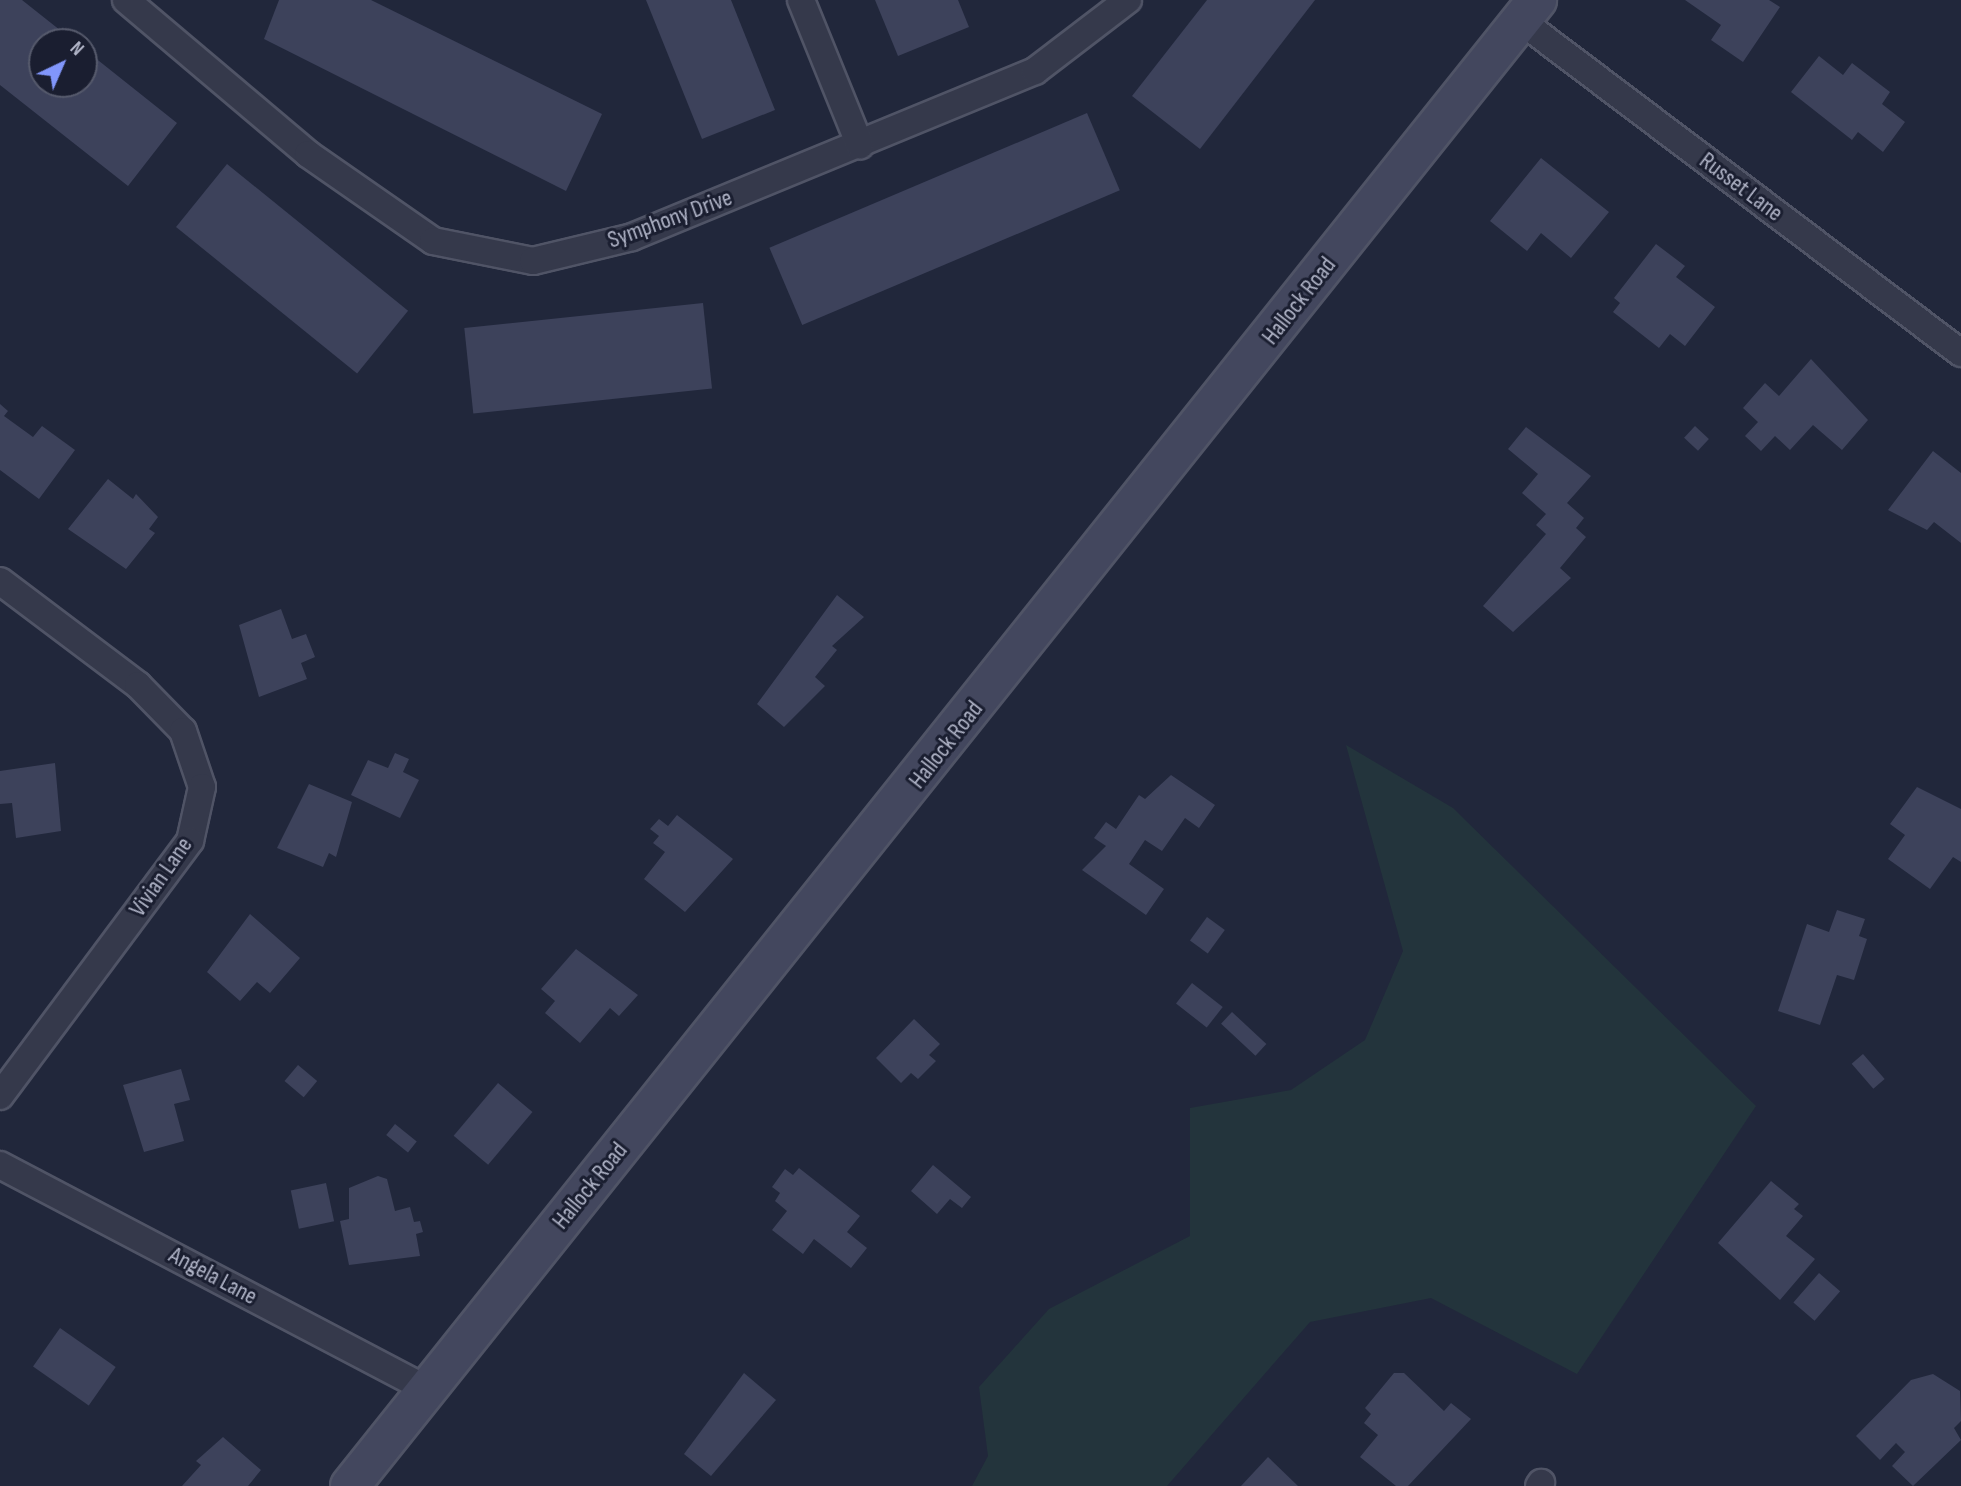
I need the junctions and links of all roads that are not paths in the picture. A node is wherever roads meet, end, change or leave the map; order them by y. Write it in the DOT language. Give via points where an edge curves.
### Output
graph roads {
  1 [pos="126,0"];
  2 [pos="801,0"];
  3 [pos="1128,0"];
  4 [pos="1529,10"];
  5 [pos="860,145"];
  6 [pos="1961,353"];
  7 [pos="0,582"];
  8 [pos="0,1096"];
  9 [pos="0,1165"];
  10 [pos="425,1388"];
  11 [pos="350,1486"];
  1 -- 5 [label="street, Symphony Drive" via="308,154 433,241 533,261 632,237"];
  2 -- 5 [label="street"];
  3 -- 5 [label="street, Symphony Drive" via="1035,71"];
  4 -- 6 [label="street, Russet Lane"];
  4 -- 10 [label="street, Hallock Road" via="838,881"];
  7 -- 8 [label="street, Vivian Lane" via="138,685 183,732 202,794 190,841"];
  9 -- 10 [label="street, Angela Lane"];
  10 -- 11 [label="street, Hallock Road"];
}
